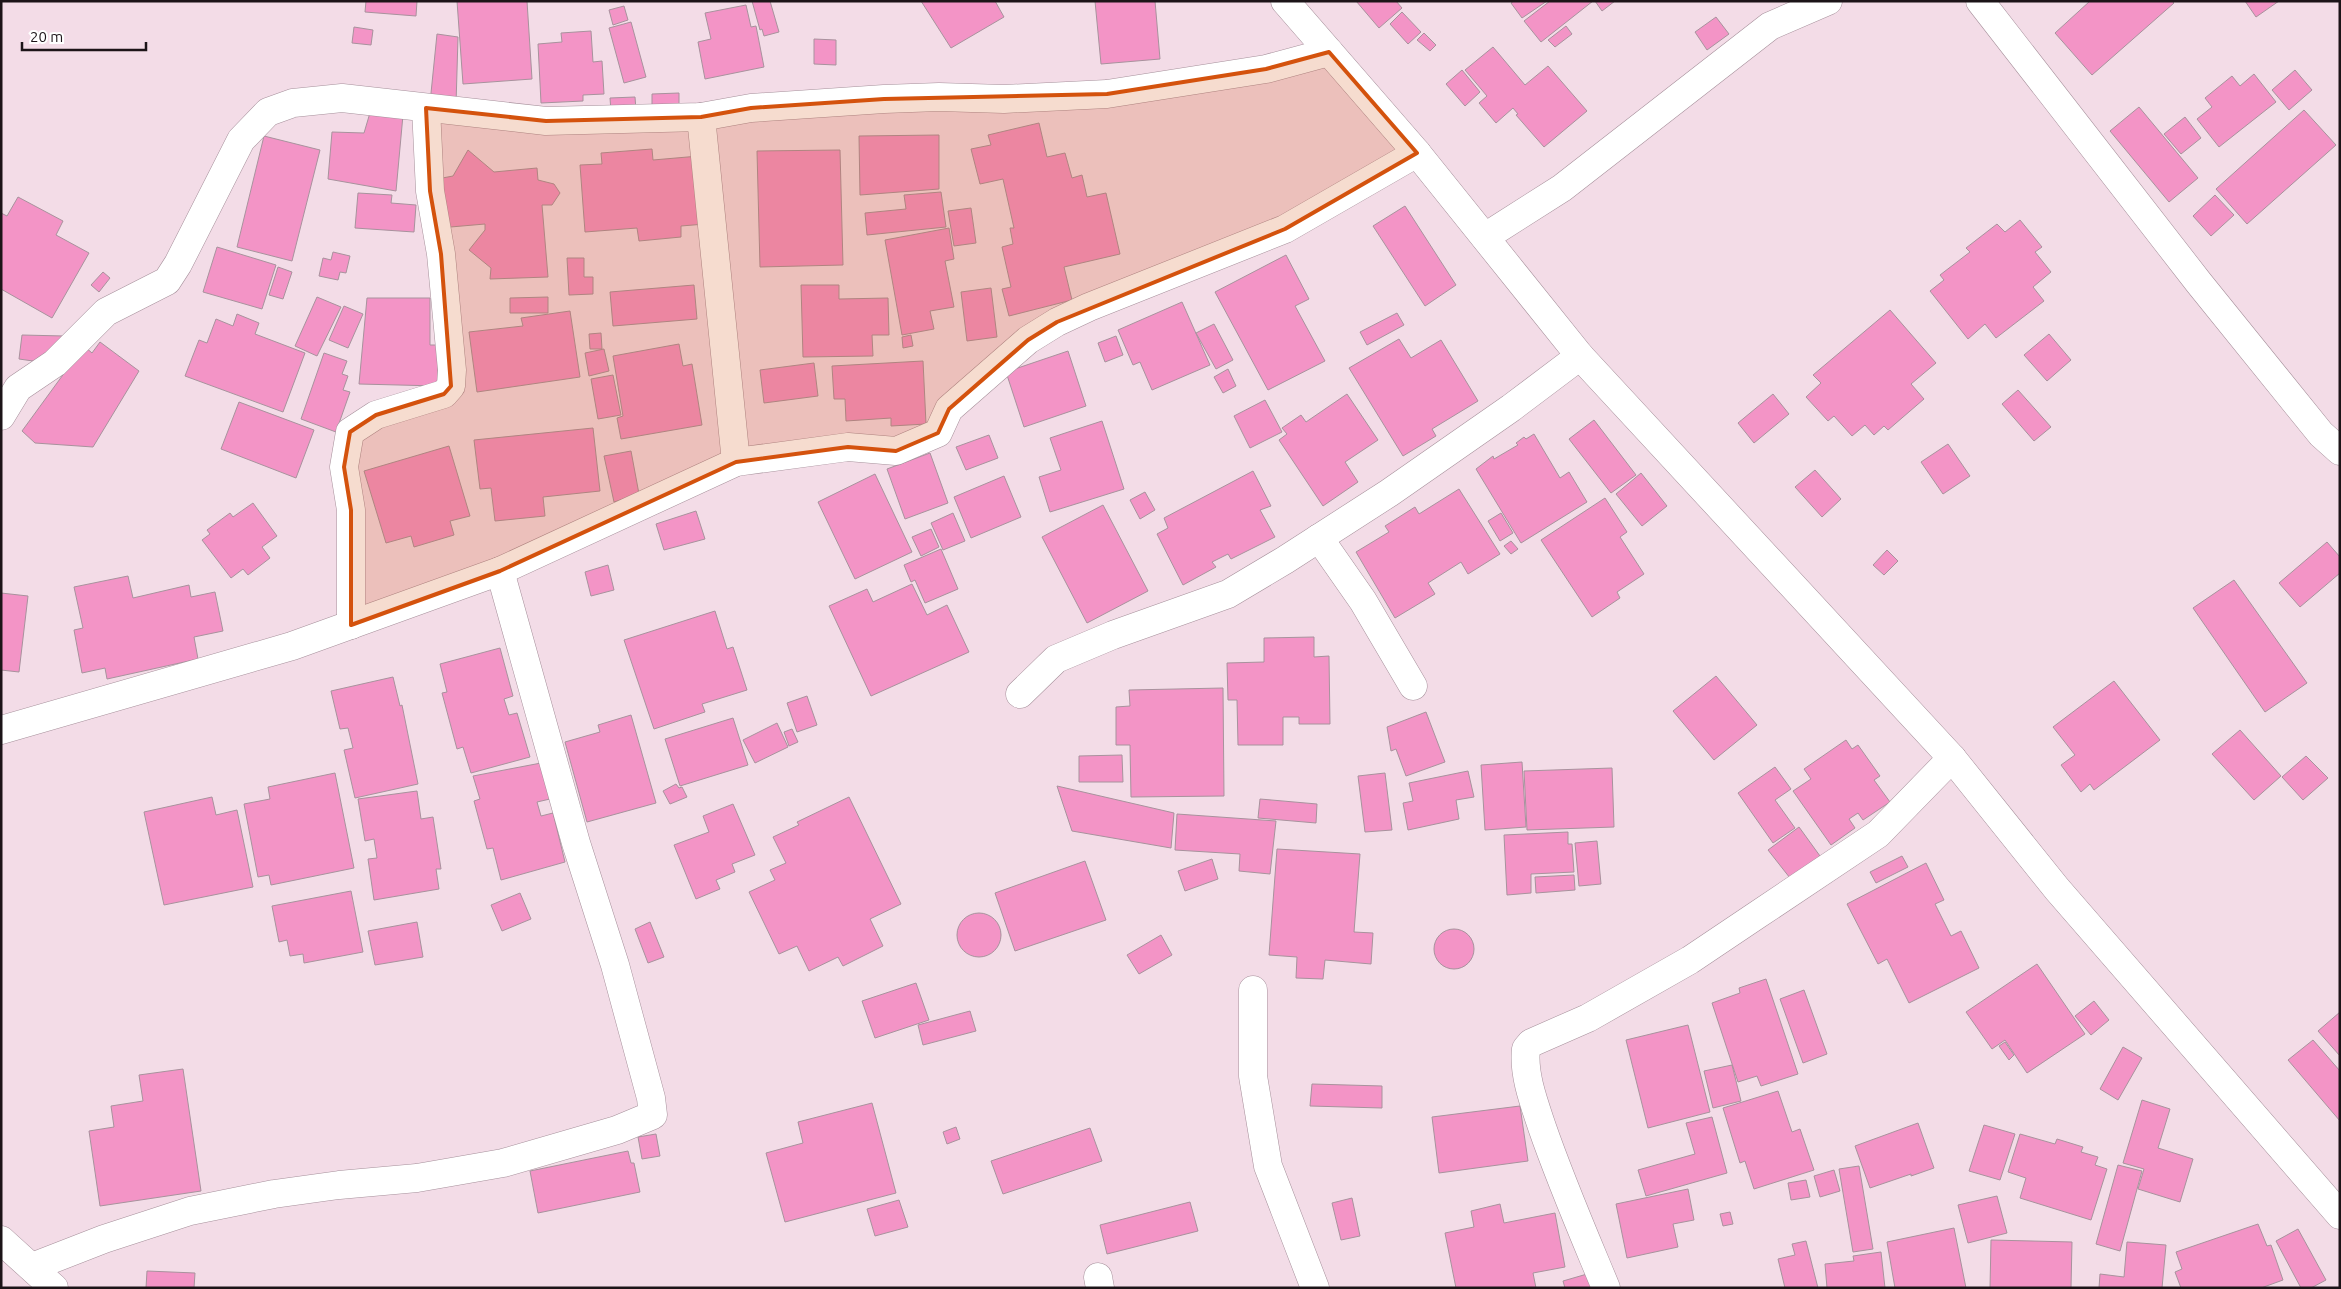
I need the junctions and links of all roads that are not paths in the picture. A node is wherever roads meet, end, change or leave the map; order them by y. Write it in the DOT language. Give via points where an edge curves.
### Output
graph roads {
  1 [pos="1285,1"];
  2 [pos="1828,1"];
  3 [pos="1980,1"];
  4 [pos="1329,52"];
  5 [pos="426,108"];
  6 [pos="701,117"];
  7 [pos="1417,153"];
  8 [pos="1485,237"];
  9 [pos="1580,356"];
  10 [pos="10,383"];
  11 [pos="1,416"];
  12 [pos="2340,452"];
  13 [pos="736,462"];
  14 [pos="1319,538"];
  15 [pos="500,571"];
  16 [pos="351,625"];
  17 [pos="1413,686"];
  18 [pos="1020,694"];
  19 [pos="1,730"];
  20 [pos="1952,758"];
  21 [pos="1253,990"];
  22 [pos="2340,1215"];
  23 [pos="1,1240"];
  24 [pos="32,1267"];
  25 [pos="54,1288"];
  26 [pos="1315,1288"];
  27 [pos="1606,1288"];
  1 -- 4 [label="street"];
  2 -- 8 [label="street" via="1770,26 1562,188"];
  3 -- 12 [label="street" via="2199,283 2321,434"];
  4 -- 6 [label="street" via="1266,69 1107,94 1004,99 884,99 751,108"];
  4 -- 7 [label="street"];
  5 -- 6 [label="street" via="546,121"];
  5 -- 10 [label="street" via="342,98 293,103 268,112 241,140 167,280 106,312 55,363"];
  5 -- 16 [label="street" via="430,191 441,254 451,386 444,394 376,415 350,432 344,466 351,510"];
  6 -- 13 [label="street"];
  7 -- 8 [label="street"];
  7 -- 13 [label="street" via="1285,229 1056,322 1028,340 949,409 938,433 896,452 848,447"];
  8 -- 9 [label="street"];
  9 -- 14 [label="street" via="1397,488"];
  9 -- 20 [label="street"];
  10 -- 11 [label="street"];
  13 -- 15 [label="street"];
  14 -- 17 [label="street" via="1363,601"];
  14 -- 18 [label="street" via="1228,594 1056,659"];
  15 -- 16 [label="street"];
  15 -- 24 [label="street" via="576,843 615,965 653,1114 617,1130 503,1163 416,1178 274,1194 190,1211"];
  16 -- 19 [label="street" via="292,646"];
  20 -- 22 [label="street" via="2057,889"];
  20 -- 27 [label="street" via="1878,834 1690,960 1588,1018 1531,1043 1526,1049 1534,1103 1557,1172"];
  21 -- 26 [label="street" via="1253,1076 1268,1166"];
  23 -- 24 [label="street"];
  24 -- 25 [label="street"];
}
